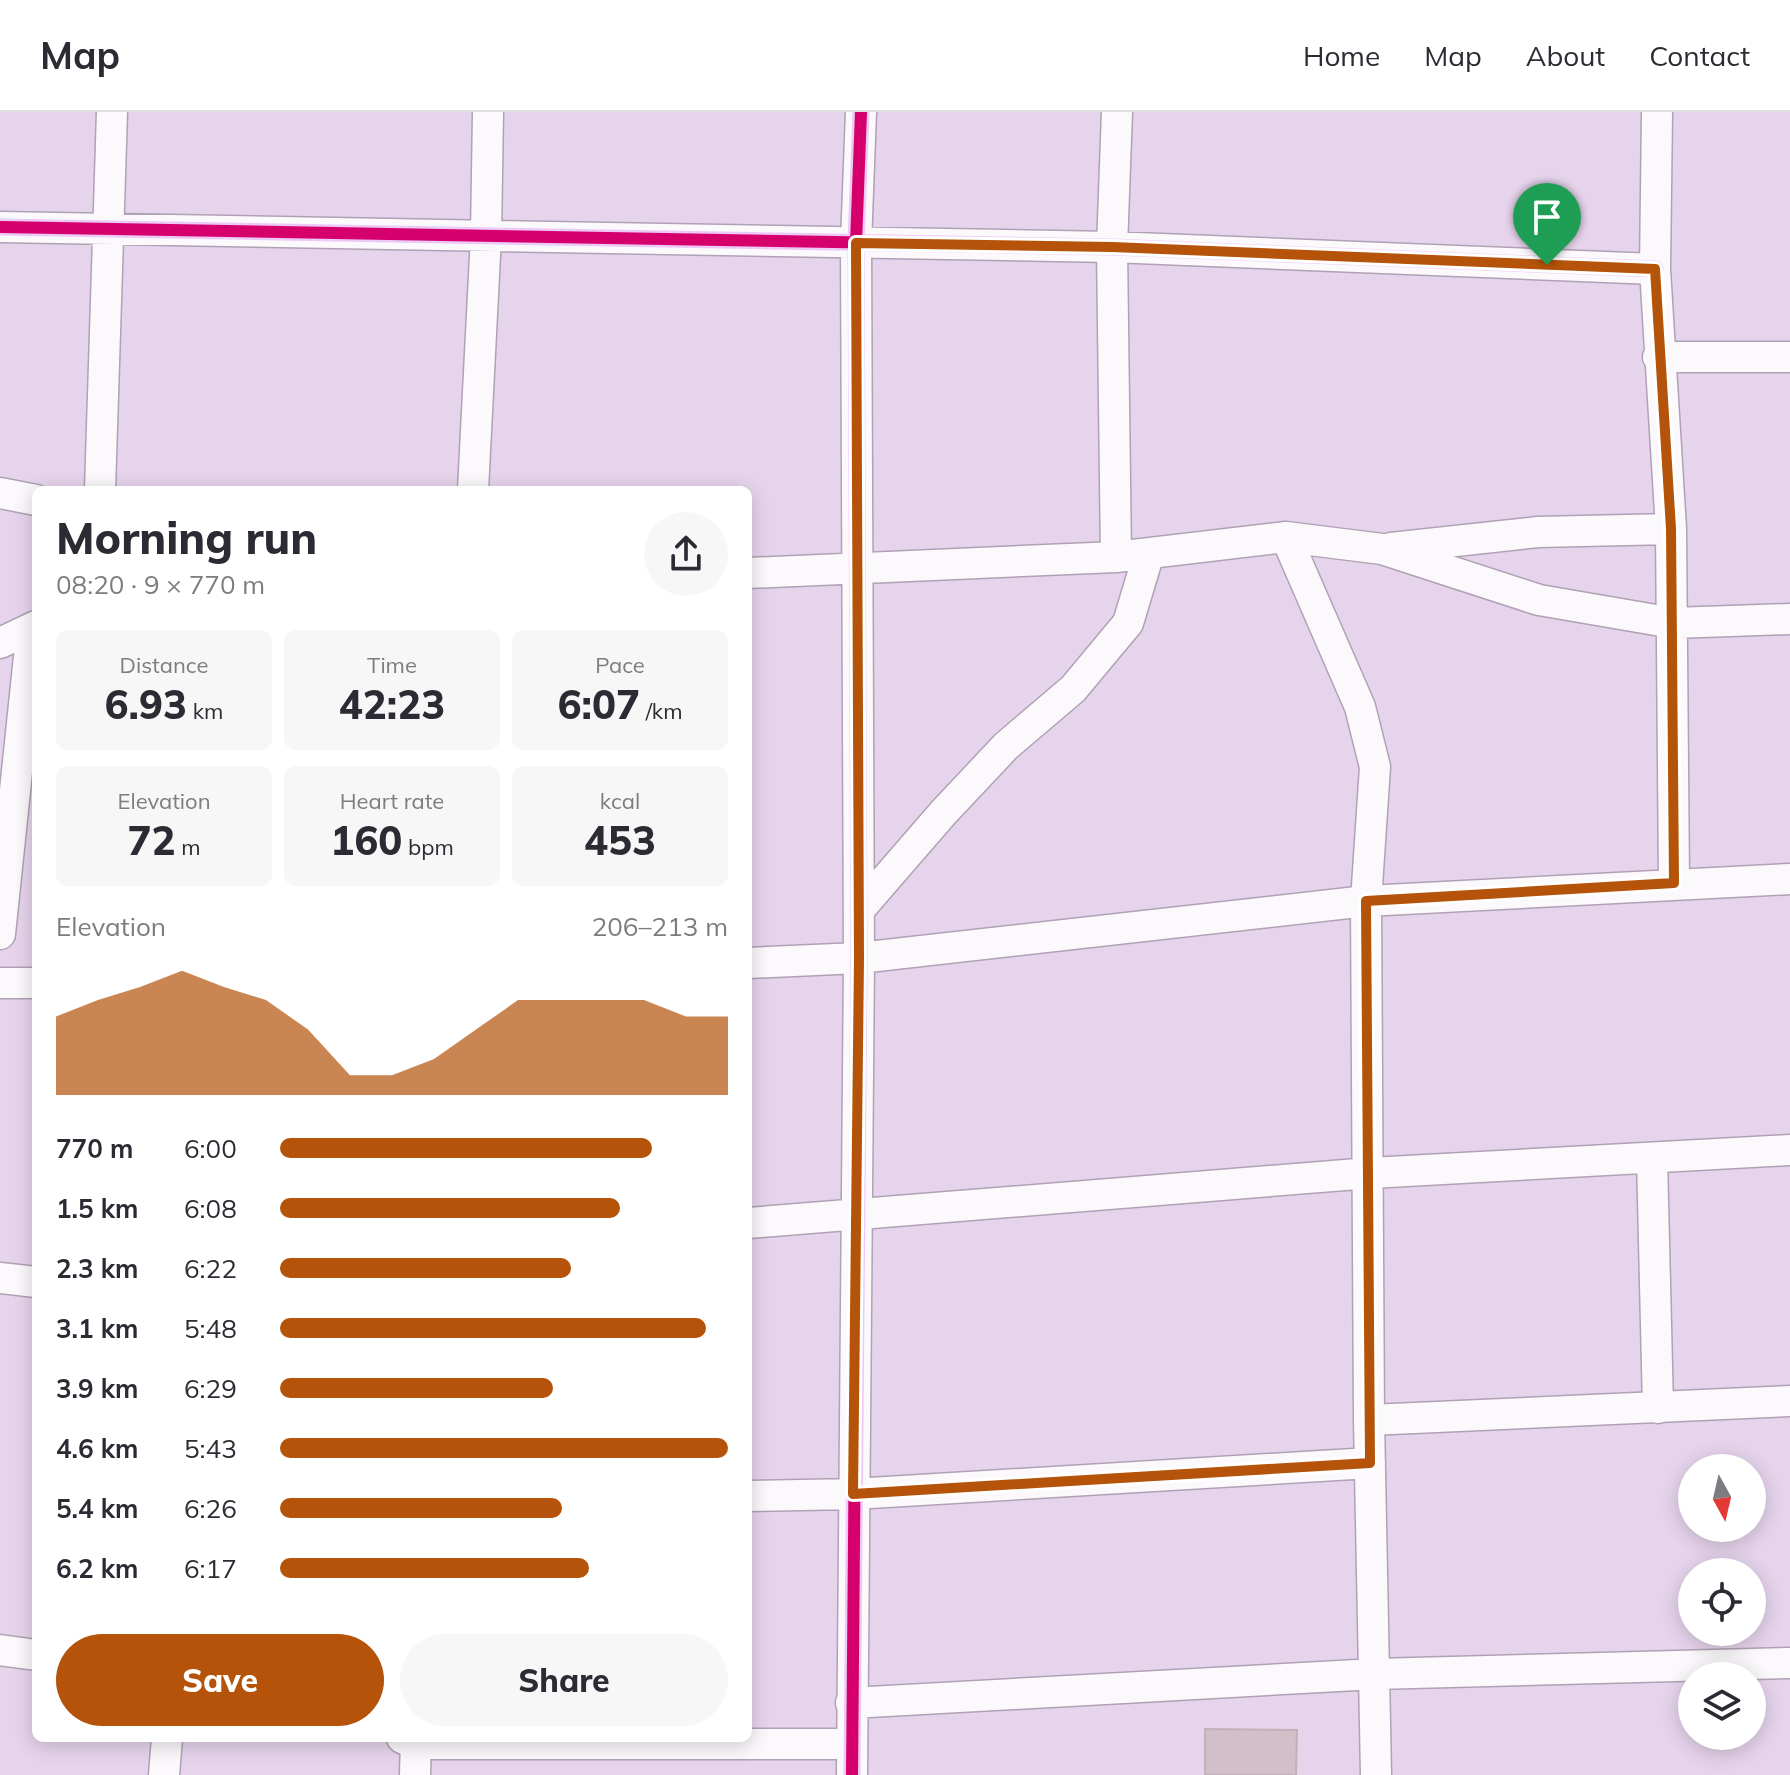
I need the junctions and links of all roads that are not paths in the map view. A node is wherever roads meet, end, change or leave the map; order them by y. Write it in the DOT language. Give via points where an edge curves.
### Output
graph roads {
  1 [pos="112,112"];
  2 [pos="488,112"];
  3 [pos="861,112"];
  4 [pos="1117,112"];
  5 [pos="1657,112"];
  6 [pos="0,227"];
  7 [pos="107,229"];
  8 [pos="486,236"];
  9 [pos="856,243"];
  10 [pos="1112,247"];
  11 [pos="1655,269"];
  12 [pos="1658,357"];
  13 [pos="1790,357"];
  14 [pos="100,486"];
  15 [pos="473,486"];
  16 [pos="0,493"];
  17 [pos="32,499"];
  18 [pos="1671,529"];
  19 [pos="1286,537"];
  20 [pos="1382,549"];
  21 [pos="1149,553"];
  22 [pos="1116,557"];
  23 [pos="857,571"];
  24 [pos="752,573"];
  25 [pos="1790,619"];
  26 [pos="1673,623"];
  27 [pos="32,628"];
  28 [pos="0,643"];
  29 [pos="32,645"];
  30 [pos="1790,879"];
  31 [pos="1674,883"];
  32 [pos="1366,901"];
  33 [pos="859,910"];
  34 [pos="0,934"];
  35 [pos="859,958"];
  36 [pos="752,963"];
  37 [pos="0,983"];
  38 [pos="32,983"];
  39 [pos="1790,1150"];
  40 [pos="1652,1158"];
  41 [pos="1370,1173"];
  42 [pos="857,1217"];
  43 [pos="752,1223"];
  44 [pos="0,1278"];
  45 [pos="32,1282"];
  46 [pos="1790,1401"];
  47 [pos="1658,1408"];
  48 [pos="1369,1420"];
  49 [pos="1370,1463"];
  50 [pos="853,1494"];
  51 [pos="752,1496"];
  52 [pos="0,1650"];
  53 [pos="32,1654"];
  54 [pos="1790,1663"];
  55 [pos="1375,1674"];
  56 [pos="851,1703"];
  57 [pos="167,1742"];
  58 [pos="411,1742"];
  59 [pos="631,1742"];
  60 [pos="851,1744"];
  61 [pos="164,1775"];
  62 [pos="415,1775"];
  63 [pos="852,1775"];
  64 [pos="1376,1775"];
  1 -- 7 [label="street"];
  2 -- 8 [label="street"];
  3 -- 9 [label="street"];
  4 -- 10 [label="street"];
  5 -- 11 [label="street"];
  6 -- 7 [label="street"];
  7 -- 8 [label="street"];
  7 -- 14 [label="street"];
  8 -- 9 [label="street"];
  8 -- 15 [label="street"];
  9 -- 10 [label="street"];
  9 -- 23 [label="street"];
  10 -- 11 [label="street"];
  10 -- 22 [label="street"];
  11 -- 12 [label="street"];
  12 -- 13 [label="street"];
  12 -- 18 [label="street"];
  16 -- 17 [label="street"];
  18 -- 20 [label="street" via="1538,532"];
  18 -- 26 [label="street"];
  19 -- 20 [label="street"];
  19 -- 21 [label="street"];
  19 -- 32 [label="street" via="1360,707 1375,767"];
  20 -- 26 [label="street" via="1539,600"];
  21 -- 22 [label="street"];
  21 -- 33 [label="street" via="1128,623 1073,689 1006,746 943,813"];
  22 -- 23 [label="street"];
  23 -- 24 [label="street"];
  23 -- 33 [label="street"];
  25 -- 26 [label="street"];
  26 -- 31 [label="street"];
  27 -- 28 [label="street"];
  29 -- 34 [label="street"];
  30 -- 31 [label="street"];
  31 -- 32 [label="street"];
  32 -- 35 [label="street"];
  32 -- 41 [label="street"];
  33 -- 35 [label="street"];
  35 -- 36 [label="street"];
  35 -- 42 [label="street"];
  37 -- 38 [label="street"];
  39 -- 40 [label="street"];
  40 -- 41 [label="street"];
  40 -- 47 [label="street"];
  41 -- 42 [label="street"];
  41 -- 48 [label="street"];
  42 -- 43 [label="street"];
  42 -- 50 [label="street"];
  44 -- 45 [label="street"];
  46 -- 47 [label="street"];
  47 -- 48 [label="street"];
  48 -- 49 [label="street"];
  49 -- 50 [label="street"];
  49 -- 55 [label="street"];
  50 -- 51 [label="street"];
  50 -- 56 [label="street"];
  52 -- 53 [label="street"];
  54 -- 55 [label="street"];
  55 -- 56 [label="street"];
  55 -- 64 [label="street"];
  56 -- 60 [label="street"];
  57 -- 61 [label="street"];
  58 -- 62 [label="street"];
  59 -- 60 [label="street"];
  60 -- 63 [label="street"];
}
